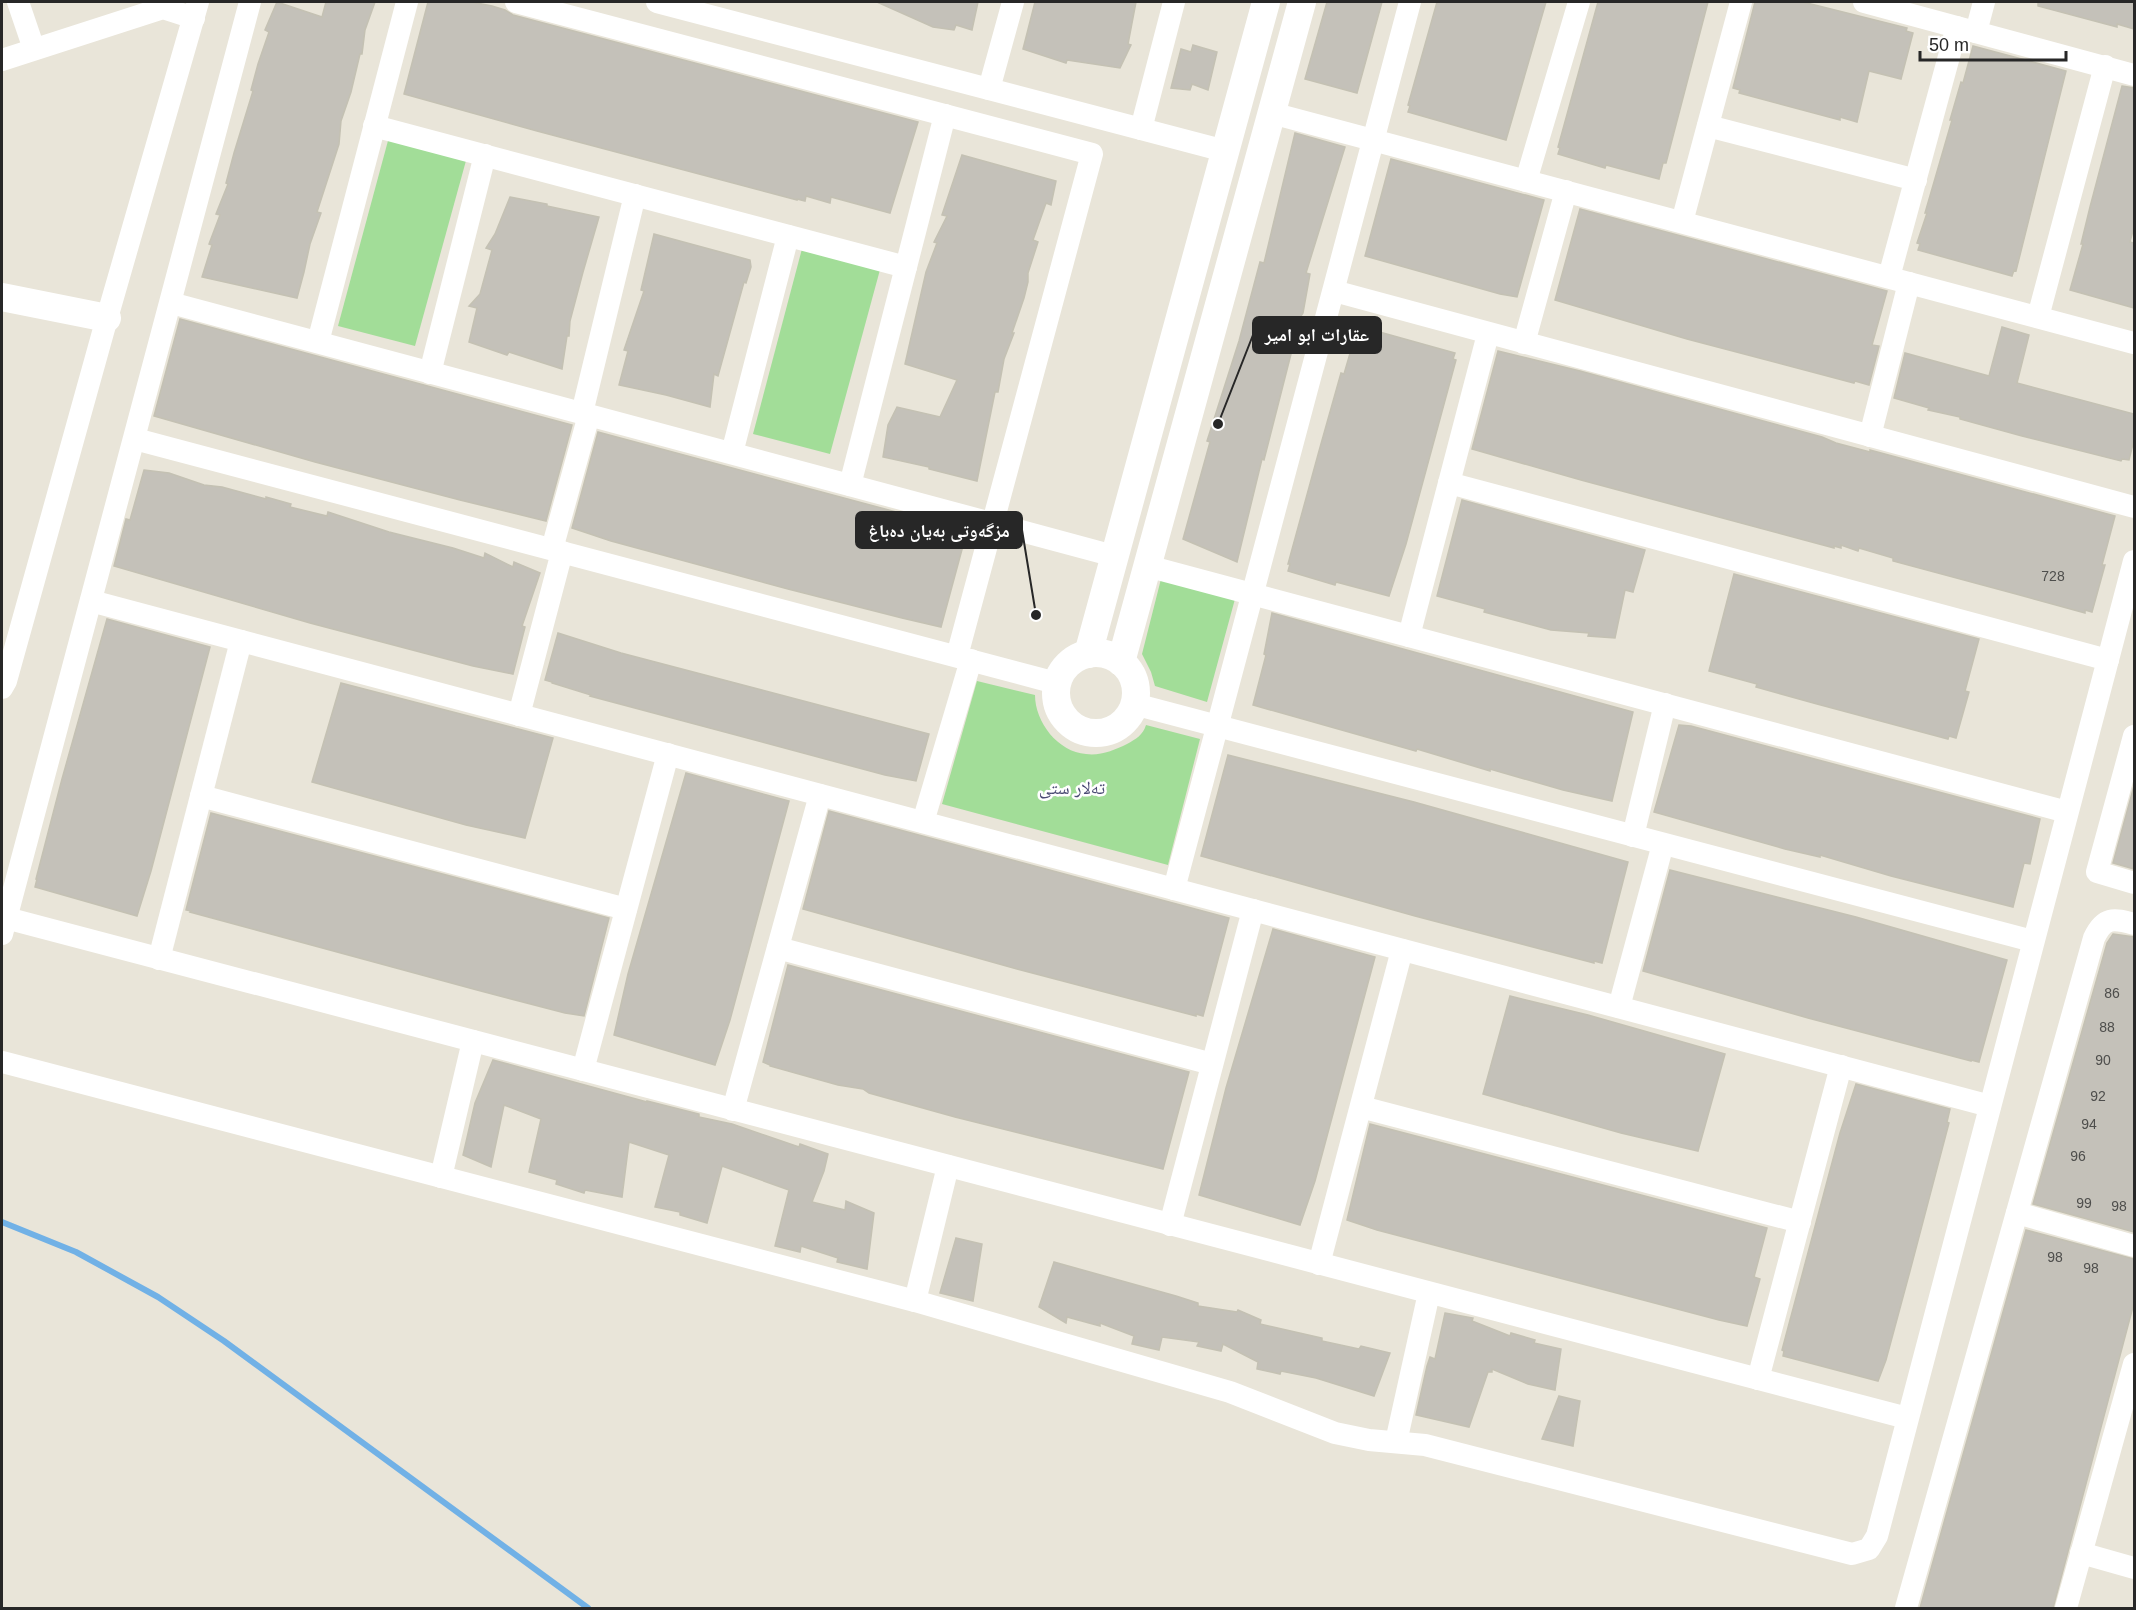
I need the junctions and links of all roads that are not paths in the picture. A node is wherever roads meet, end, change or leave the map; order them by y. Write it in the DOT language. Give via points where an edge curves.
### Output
graph roads {
  1 [pos="18,2"];
  2 [pos="250,2"];
  3 [pos="407,2"];
  4 [pos="516,2"];
  5 [pos="657,2"];
  6 [pos="1013,2"];
  7 [pos="1174,2"];
  8 [pos="1266,2"];
  9 [pos="1302,2"];
  10 [pos="1410,2"];
  11 [pos="1579,2"];
  12 [pos="1741,2"];
  13 [pos="1864,2"];
  14 [pos="1984,2"];
  15 [pos="162,5"];
  16 [pos="718,9"];
  17 [pos="196,10"];
  18 [pos="1967,29"];
  19 [pos="34,49"];
  20 [pos="2,60"];
  21 [pos="2105,66"];
  22 [pos="2134,75"];
  23 [pos="989,89"];
  24 [pos="1271,113"];
  25 [pos="945,115"];
  26 [pos="374,126"];
  27 [pos="1708,126"];
  28 [pos="1141,129"];
  29 [pos="1374,140"];
  30 [pos="1225,151"];
  31 [pos="485,155"];
  32 [pos="1916,180"];
  33 [pos="1526,181"];
  34 [pos="1566,191"];
  35 [pos="636,195"];
  36 [pos="1682,222"];
  37 [pos="788,236"];
  38 [pos="906,267"];
  39 [pos="1899,280"];
  40 [pos="1334,291"];
  41 [pos="2,297"];
  42 [pos="171,303"];
  43 [pos="2038,317"];
  44 [pos="107,318"];
  45 [pos="1488,334"];
  46 [pos="318,342"];
  47 [pos="1524,343"];
  48 [pos="2134,343"];
  49 [pos="430,372"];
  50 [pos="585,414"];
  51 [pos="1870,436"];
  52 [pos="135,439"];
  53 [pos="732,453"];
  54 [pos="1449,483"];
  55 [pos="850,485"];
  56 [pos="2134,507"];
  57 [pos="993,523"];
  58 [pos="557,551"];
  59 [pos="1114,556"];
  60 [pos="2134,561"];
  61 [pos="1147,566"];
  62 [pos="1253,595"];
  63 [pos="91,601"];
  64 [pos="1409,636"];
  65 [pos="241,641"];
  66 [pos="1088,654"];
  67 [pos="964,658"];
  68 [pos="2108,660"];
  69 [pos="1121,662"];
  70 [pos="1056,683"];
  71 [pos="2,688"];
  72 [pos="1134,704"];
  73 [pos="1665,705"];
  74 [pos="519,715"];
  75 [pos="1218,726"];
  76 [pos="2134,736"];
  77 [pos="669,754"];
  78 [pos="820,795"];
  79 [pos="201,796"];
  80 [pos="2067,812"];
  81 [pos="923,822"];
  82 [pos="1633,836"];
  83 [pos="1663,843"];
  84 [pos="2134,883"];
  85 [pos="1174,889"];
  86 [pos="626,909"];
  87 [pos="1253,910"];
  88 [pos="2134,924"];
  89 [pos="4,926"];
  90 [pos="2033,941"];
  91 [pos="778,948"];
  92 [pos="1402,950"];
  93 [pos="159,959"];
  94 [pos="1619,1007"];
  95 [pos="473,1041"];
  96 [pos="2,1062"];
  97 [pos="1212,1064"];
  98 [pos="1841,1066"];
  99 [pos="583,1070"];
  100 [pos="1990,1106"];
  101 [pos="1360,1107"];
  102 [pos="733,1110"];
  103 [pos="948,1166"];
  104 [pos="441,1177"];
  105 [pos="2017,1213"];
  106 [pos="1800,1222"];
  107 [pos="1170,1225"];
  108 [pos="2134,1246"];
  109 [pos="1319,1264"];
  110 [pos="1429,1293"];
  111 [pos="915,1301"];
  112 [pos="2134,1364"];
  113 [pos="1758,1379"];
  114 [pos="2128,1410"];
  115 [pos="1907,1418"];
  116 [pos="1396,1442"];
  117 [pos="2081,1553"];
  118 [pos="2134,1568"];
  119 [pos="1906,1608"];
  120 [pos="2066,1608"];
  1 -- 19 [label="street"];
  2 -- 42 [label="street"];
  3 -- 26 [label="street"];
  4 -- 25 [label="street"];
  5 -- 16 [label="street"];
  6 -- 23 [label="street"];
  7 -- 28 [label="street"];
  8 -- 30 [label="street"];
  9 -- 24 [label="street"];
  10 -- 29 [label="street"];
  11 -- 33 [label="street"];
  12 -- 27 [label="street"];
  13 -- 18 [label="street"];
  14 -- 18 [label="street"];
  15 -- 17 [label="street"];
  15 -- 19 [label="street"];
  16 -- 23 [label="street"];
  17 -- 44 [label="street"];
  18 -- 21 [label="street"];
  18 -- 32 [label="street"];
  19 -- 20 [label="street"];
  21 -- 22 [label="street"];
  21 -- 43 [label="street"];
  23 -- 28 [label="street"];
  24 -- 29 [label="street"];
  24 -- 61 [label="street"];
  25 -- 38 [label="street"];
  25 -- 57 [label="street" via="1092,154"];
  26 -- 31 [label="street"];
  26 -- 46 [label="street"];
  27 -- 32 [label="street"];
  27 -- 36 [label="street"];
  28 -- 30 [label="street"];
  29 -- 33 [label="street"];
  29 -- 40 [label="street"];
  30 -- 59 [label="street"];
  31 -- 35 [label="street"];
  31 -- 49 [label="street"];
  32 -- 39 [label="street"];
  33 -- 34 [label="street"];
  34 -- 36 [label="street"];
  34 -- 47 [label="street"];
  35 -- 37 [label="street"];
  35 -- 50 [label="street"];
  36 -- 39 [label="street"];
  37 -- 38 [label="street"];
  37 -- 53 [label="street"];
  38 -- 55 [label="street"];
  39 -- 43 [label="street"];
  39 -- 51 [label="street"];
  40 -- 45 [label="street"];
  40 -- 62 [label="street"];
  41 -- 44 [label="street"];
  42 -- 46 [label="street"];
  42 -- 52 [label="street"];
  43 -- 48 [label="street"];
  44 -- 71 [label="street"];
  45 -- 47 [label="street"];
  45 -- 54 [label="street"];
  46 -- 49 [label="street"];
  47 -- 51 [label="street"];
  49 -- 50 [label="street"];
  50 -- 53 [label="street"];
  50 -- 58 [label="street"];
  51 -- 56 [label="street"];
  52 -- 58 [label="street"];
  52 -- 63 [label="street"];
  53 -- 55 [label="street"];
  54 -- 64 [label="street"];
  54 -- 68 [label="street"];
  55 -- 57 [label="street"];
  57 -- 59 [label="street"];
  57 -- 67 [label="street"];
  58 -- 67 [label="street"];
  58 -- 74 [label="street"];
  59 -- 66 [label="street"];
  60 -- 68 [label="street"];
  61 -- 62 [label="street"];
  61 -- 69 [label="street"];
  62 -- 64 [label="street"];
  62 -- 75 [label="street"];
  63 -- 65 [label="street"];
  63 -- 89 [label="street"];
  64 -- 73 [label="street"];
  65 -- 74 [label="street"];
  65 -- 79 [label="street"];
  66 -- 69 [label="street" via="1110,656"];
  66 -- 70 [label="street" via="1071,661"];
  67 -- 70 [label="street"];
  67 -- 81 [label="street"];
  68 -- 80 [label="street"];
  69 -- 72 [label="street" via="1135,684"];
  70 -- 72 [label="street" via="1055,696 1066,720 1089,733 1115,728"];
  72 -- 75 [label="street"];
  73 -- 80 [label="street"];
  73 -- 82 [label="street"];
  74 -- 77 [label="street"];
  75 -- 82 [label="street"];
  75 -- 85 [label="street"];
  76 -- 84 [label="street" via="2097,872"];
  77 -- 78 [label="street"];
  77 -- 86 [label="street"];
  78 -- 81 [label="street"];
  78 -- 91 [label="street"];
  79 -- 86 [label="street"];
  79 -- 93 [label="street"];
  80 -- 90 [label="street"];
  81 -- 85 [label="street"];
  82 -- 83 [label="street"];
  83 -- 90 [label="street"];
  83 -- 94 [label="street"];
  85 -- 87 [label="street"];
  86 -- 99 [label="street"];
  87 -- 92 [label="street"];
  87 -- 97 [label="street"];
  88 -- 105 [label="street" via="2105,922 2094,938"];
  89 -- 93 [label="street"];
  90 -- 100 [label="street"];
  91 -- 97 [label="street"];
  91 -- 102 [label="street"];
  92 -- 94 [label="street"];
  92 -- 101 [label="street"];
  93 -- 95 [label="street"];
  94 -- 98 [label="street"];
  95 -- 99 [label="street"];
  95 -- 104 [label="street"];
  96 -- 104 [label="street"];
  97 -- 107 [label="street"];
  98 -- 100 [label="street"];
  98 -- 106 [label="street"];
  99 -- 102 [label="street"];
  100 -- 115 [label="street"];
  101 -- 106 [label="street"];
  101 -- 109 [label="street"];
  102 -- 103 [label="street"];
  103 -- 107 [label="street"];
  103 -- 111 [label="street"];
  104 -- 111 [label="street"];
  105 -- 108 [label="street"];
  105 -- 119 [label="street"];
  106 -- 113 [label="street"];
  107 -- 109 [label="street"];
  109 -- 110 [label="street"];
  110 -- 113 [label="street"];
  110 -- 116 [label="street"];
  111 -- 116 [label="street" via="1230,1392 1335,1433"];
  112 -- 114 [label="street"];
  113 -- 115 [label="street"];
  114 -- 117 [label="street"];
  115 -- 116 [label="street" via="1877,1536 1869,1549 1852,1554 1425,1445"];
  117 -- 118 [label="street"];
  117 -- 120 [label="street"];
}
